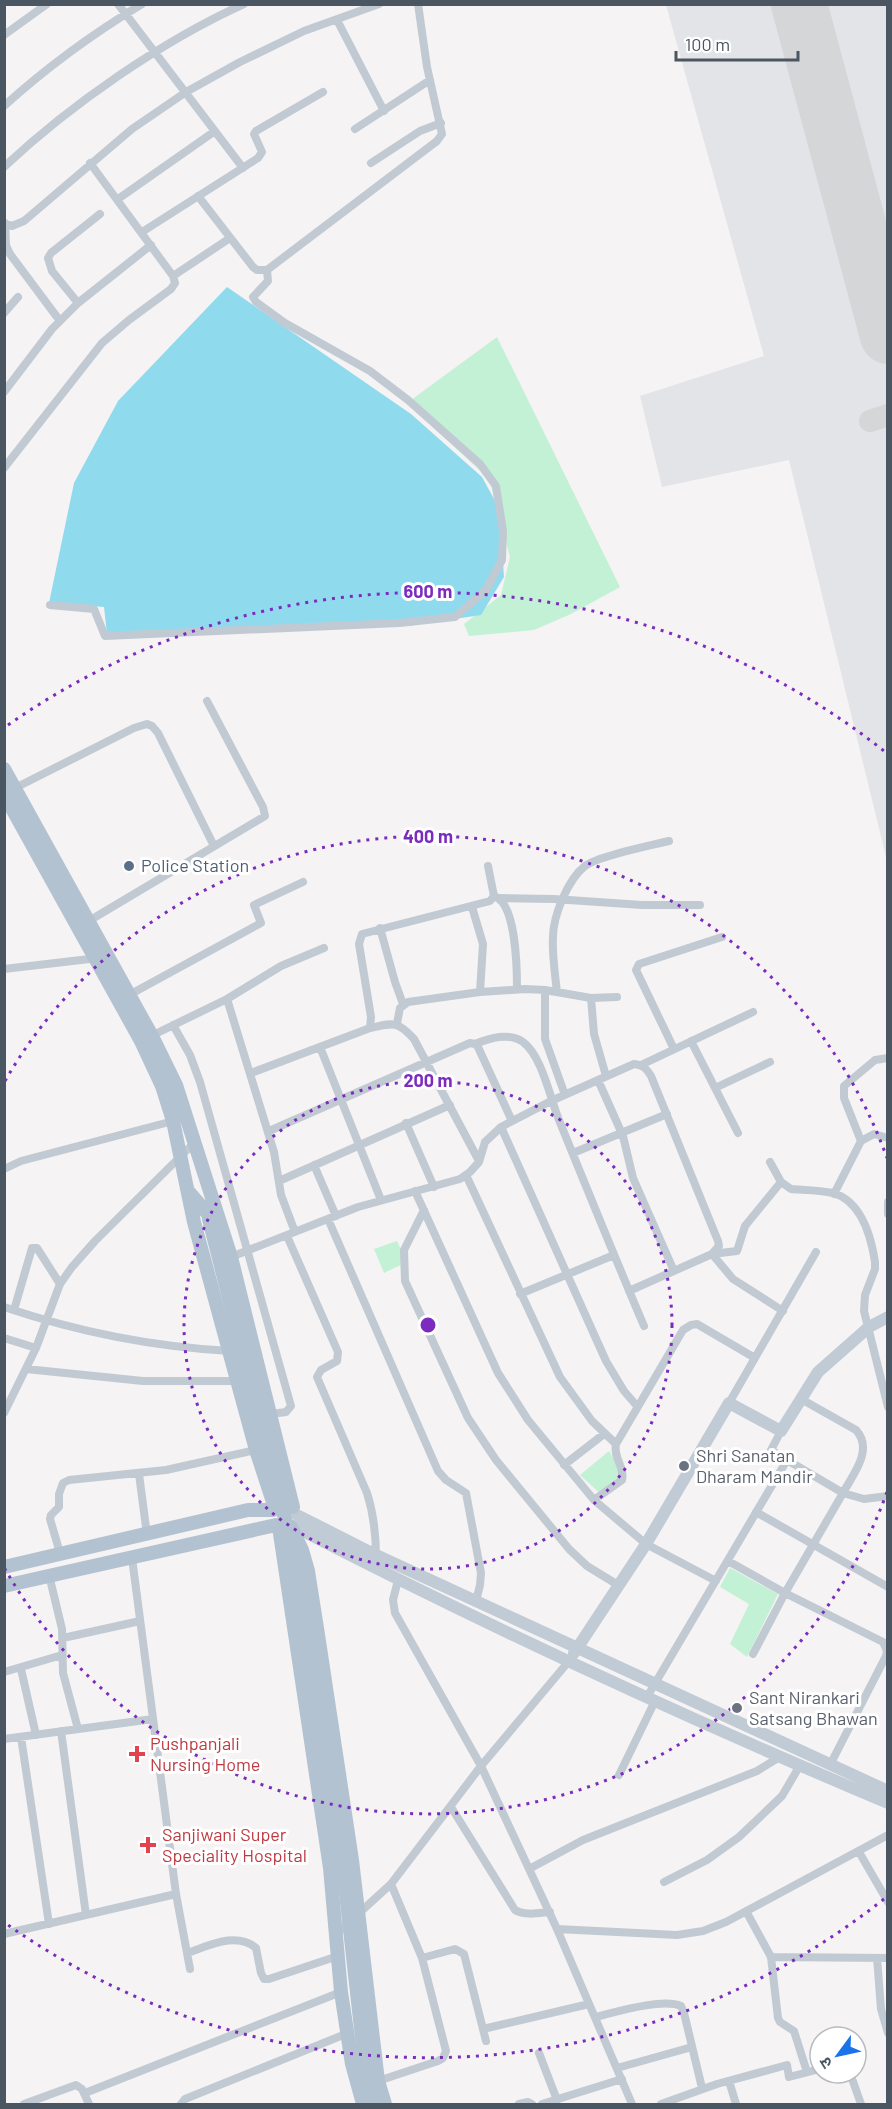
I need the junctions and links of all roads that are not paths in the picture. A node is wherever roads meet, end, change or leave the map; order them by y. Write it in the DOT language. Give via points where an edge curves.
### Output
graph roads {
  1 [pos="47,4"];
  2 [pos="118,4"];
  3 [pos="142,4"];
  4 [pos="244,4"];
  5 [pos="379,4"];
  6 [pos="418,4"];
  7 [pos="126,14"];
  8 [pos="337,20"];
  9 [pos="4,35"];
  10 [pos="155,52"];
  11 [pos="430,80"];
  12 [pos="186,92"];
  13 [pos="324,92"];
  14 [pos="4,106"];
  15 [pos="384,111"];
  16 [pos="441,123"];
  17 [pos="355,129"];
  18 [pos="215,131"];
  19 [pos="90,163"];
  20 [pos="372,163"];
  21 [pos="4,167"];
  22 [pos="243,168"];
  23 [pos="198,196"];
  24 [pos="118,199"];
  25 [pos="100,214"];
  26 [pos="5,223"];
  27 [pos="142,232"];
  28 [pos="230,238"];
  29 [pos="151,245"];
  30 [pos="267,270"];
  31 [pos="173,276"];
  32 [pos="18,297"];
  33 [pos="78,303"];
  34 [pos="4,313"];
  35 [pos="60,321"];
  36 [pos="4,392"];
  37 [pos="4,468"];
  38 [pos="51,605"];
  39 [pos="207,701"];
  40 [pos="4,769"];
  41 [pos="10,791"];
  42 [pos="669,841"];
  43 [pos="214,846"];
  44 [pos="489,866"];
  45 [pos="303,882"];
  46 [pos="62,887"];
  47 [pos="497,897"];
  48 [pos="563,900"];
  49 [pos="700,905"];
  50 [pos="472,907"];
  51 [pos="87,922"];
  52 [pos="380,928"];
  53 [pos="722,937"];
  54 [pos="324,948"];
  55 [pos="102,958"];
  56 [pos="4,969"];
  57 [pos="517,989"];
  58 [pos="545,990"];
  59 [pos="480,992"];
  60 [pos="556,992"];
  61 [pos="129,995"];
  62 [pos="617,997"];
  63 [pos="591,998"];
  64 [pos="227,999"];
  65 [pos="403,1004"];
  66 [pos="753,1012"];
  67 [pos="397,1023"];
  68 [pos="173,1025"];
  69 [pos="370,1028"];
  70 [pos="146,1038"];
  71 [pos="691,1041"];
  72 [pos="475,1044"];
  73 [pos="320,1047"];
  74 [pos="674,1049"];
  75 [pos="888,1058"];
  76 [pos="428,1062"];
  77 [pos="770,1062"];
  78 [pos="641,1065"];
  79 [pos="250,1073"];
  80 [pos="602,1078"];
  81 [pos="716,1088"];
  82 [pos="565,1095"];
  83 [pos="340,1099"];
  84 [pos="552,1101"];
  85 [pos="450,1105"];
  86 [pos="667,1114"];
  87 [pos="187,1117"];
  88 [pos="173,1121"];
  89 [pos="512,1121"];
  90 [pos="406,1123"];
  91 [pos="501,1127"];
  92 [pos="268,1131"];
  93 [pos="622,1133"];
  94 [pos="738,1133"];
  95 [pos="888,1138"];
  96 [pos="195,1142"];
  97 [pos="861,1142"];
  98 [pos="358,1145"];
  99 [pos="573,1153"];
  100 [pos="180,1156"];
  101 [pos="479,1162"];
  102 [pos="770,1162"];
  103 [pos="314,1165"];
  104 [pos="4,1169"];
  105 [pos="466,1175"];
  106 [pos="207,1181"];
  107 [pos="279,1181"];
  108 [pos="781,1182"];
  109 [pos="434,1187"];
  110 [pos="187,1190"];
  111 [pos="415,1191"];
  112 [pos="834,1194"];
  113 [pos="381,1200"];
  114 [pos="888,1202"];
  115 [pos="424,1210"];
  116 [pos="888,1214"];
  117 [pos="208,1216"];
  118 [pos="332,1218"];
  119 [pos="291,1234"];
  120 [pos="248,1251"];
  121 [pos="816,1252"];
  122 [pos="712,1254"];
  123 [pos="614,1255"];
  124 [pos="231,1257"];
  125 [pos="674,1271"];
  126 [pos="567,1274"];
  127 [pos="60,1284"];
  128 [pos="629,1291"];
  129 [pos="520,1294"];
  130 [pos="4,1307"];
  131 [pos="14,1310"];
  132 [pos="783,1311"];
  133 [pos="888,1317"];
  134 [pos="48,1322"];
  135 [pos="644,1326"];
  136 [pos="868,1327"];
  137 [pos="4,1338"];
  138 [pos="36,1348"];
  139 [pos="230,1351"];
  140 [pos="255,1352"];
  141 [pos="755,1358"];
  142 [pos="26,1369"];
  143 [pos="237,1381"];
  144 [pos="4,1387"];
  145 [pos="16,1388"];
  146 [pos="801,1399"];
  147 [pos="729,1403"];
  148 [pos="638,1406"];
  149 [pos="888,1407"];
  150 [pos="4,1413"];
  151 [pos="271,1414"];
  152 [pos="781,1431"];
  153 [pos="604,1434"];
  154 [pos="616,1444"];
  155 [pos="256,1450"];
  156 [pos="787,1460"];
  157 [pos="564,1465"];
  158 [pos="139,1474"];
  159 [pos="843,1493"];
  160 [pos="888,1496"];
  161 [pos="594,1500"];
  162 [pos="274,1509"];
  163 [pos="756,1512"];
  164 [pos="288,1521"];
  165 [pos="147,1535"];
  166 [pos="646,1544"];
  167 [pos="813,1545"];
  168 [pos="60,1553"];
  169 [pos="376,1555"];
  170 [pos="132,1558"];
  171 [pos="728,1561"];
  172 [pos="4,1567"];
  173 [pos="377,1570"];
  174 [pos="49,1575"];
  175 [pos="398,1580"];
  176 [pos="716,1581"];
  177 [pos="4,1586"];
  178 [pos="618,1586"];
  179 [pos="888,1587"];
  180 [pos="785,1593"];
  181 [pos="476,1601"];
  182 [pos="140,1621"];
  183 [pos="63,1638"];
  184 [pos="578,1647"];
  185 [pos="753,1654"];
  186 [pos="62,1655"];
  187 [pos="569,1661"];
  188 [pos="21,1669"];
  189 [pos="4,1672"];
  190 [pos="877,1674"];
  191 [pos="888,1676"];
  192 [pos="655,1683"];
  193 [pos="651,1699"];
  194 [pos="153,1719"];
  195 [pos="78,1729"];
  196 [pos="61,1731"];
  197 [pos="36,1735"];
  198 [pos="21,1737"];
  199 [pos="4,1739"];
  200 [pos="778,1758"];
  201 [pos="831,1763"];
  202 [pos="482,1766"];
  203 [pos="799,1767"];
  204 [pos="619,1775"];
  205 [pos="340,1783"];
  206 [pos="317,1788"];
  207 [pos="888,1791"];
  208 [pos="888,1803"];
  209 [pos="451,1807"];
  210 [pos="888,1835"];
  211 [pos="859,1852"];
  212 [pos="529,1869"];
  213 [pos="664,1882"];
  214 [pos="392,1884"];
  215 [pos="176,1894"];
  216 [pos="888,1902"];
  217 [pos="746,1911"];
  218 [pos="550,1912"];
  219 [pos="86,1915"];
  220 [pos="357,1915"];
  221 [pos="48,1924"];
  222 [pos="557,1929"];
  223 [pos="4,1934"];
  224 [pos="336,1934"];
  225 [pos="187,1953"];
  226 [pos="338,1956"];
  227 [pos="771,1957"];
  228 [pos="422,1958"];
  229 [pos="877,1958"];
  230 [pos="888,1958"];
  231 [pos="190,1969"];
  232 [pos="341,1992"];
  233 [pos="589,2004"];
  234 [pos="595,2017"];
  235 [pos="885,2019"];
  236 [pos="483,2029"];
  237 [pos="348,2032"];
  238 [pos="888,2033"];
  239 [pos="486,2041"];
  240 [pos="692,2048"];
  241 [pos="539,2053"];
  242 [pos="617,2068"];
  243 [pos="807,2072"];
  244 [pos="622,2079"];
  245 [pos="729,2080"];
  246 [pos="378,2081"];
  247 [pos="854,2085"];
  248 [pos="702,2088"];
  249 [pos="85,2093"];
  250 [pos="51,2094"];
  251 [pos="557,2100"];
  252 [pos="24,2104"];
  253 [pos="55,2104"];
  254 [pos="89,2104"];
  255 [pos="181,2104"];
  256 [pos="363,2104"];
  257 [pos="375,2104"];
  258 [pos="385,2104"];
  259 [pos="519,2104"];
  260 [pos="532,2104"];
  261 [pos="543,2104"];
  262 [pos="632,2104"];
  263 [pos="661,2104"];
  264 [pos="736,2104"];
  265 [pos="861,2104"];
  1 -- 9 [label="street"];
  2 -- 7 [label="street"];
  3 -- 7 [label="street"];
  4 -- 10 [label="street"];
  5 -- 8 [label="street"];
  6 -- 11 [label="street"];
  7 -- 10 [label="street"];
  7 -- 14 [label="street"];
  8 -- 12 [label="street" via="274,45"];
  8 -- 15 [label="street"];
  10 -- 12 [label="street"];
  10 -- 21 [label="street" via="54,124"];
  11 -- 15 [label="street"];
  11 -- 16 [label="street"];
  12 -- 18 [label="street"];
  12 -- 19 [label="street"];
  13 -- 22 [label="street" via="256,131 261,155"];
  15 -- 17 [label="street"];
  16 -- 20 [label="street" via="420,131"];
  16 -- 30 [label="street" via="442,134 437,141"];
  18 -- 22 [label="street"];
  18 -- 24 [label="street"];
  19 -- 24 [label="street"];
  19 -- 26 [label="street" via="24,221 12,226"];
  22 -- 23 [label="street"];
  23 -- 27 [label="street"];
  23 -- 28 [label="street"];
  24 -- 27 [label="street"];
  25 -- 33 [label="street" via="48,258 52,271"];
  26 -- 35 [label="street" via="10,254"];
  27 -- 29 [label="street"];
  28 -- 30 [label="street" via="253,267"];
  28 -- 31 [label="street"];
  29 -- 31 [label="street"];
  29 -- 33 [label="street"];
  30 -- 38 [label="street" via="268,281 253,297 256,302 370,371 408,400 480,464 496,486 503,531 502,560 486,590 455,617 105,636 94,609"];
  31 -- 37 [label="street" via="171,290 102,343"];
  32 -- 34 [label="street"];
  33 -- 35 [label="street"];
  35 -- 36 [label="street"];
  39 -- 43 [label="street" via="265,812 261,820"];
  40 -- 41 [label="main road"];
  41 -- 43 [label="street" via="147,724 158,734"];
  41 -- 46 [label="main road"];
  42 -- 48 [label="street" via="585,866"];
  43 -- 51 [label="street"];
  44 -- 47 [label="street"];
  45 -- 61 [label="street" via="254,905 261,923"];
  46 -- 51 [label="main road"];
  46 -- 55 [label="main road"];
  47 -- 48 [label="street"];
  47 -- 50 [label="street"];
  47 -- 57 [label="street" via="508,912 518,966"];
  48 -- 49 [label="street"];
  48 -- 60 [label="street" via="553,936"];
  50 -- 52 [label="street"];
  50 -- 59 [label="street" via="483,944"];
  51 -- 55 [label="main road"];
  52 -- 65 [label="street"];
  52 -- 69 [label="street" via="359,938"];
  53 -- 74 [label="street" via="636,967"];
  54 -- 64 [label="street" via="281,966"];
  55 -- 56 [label="street"];
  55 -- 61 [label="main road"];
  55 -- 70 [label="main road"];
  57 -- 58 [label="street"];
  57 -- 59 [label="street"];
  58 -- 60 [label="street"];
  58 -- 82 [label="street" via="545,1039"];
  59 -- 65 [label="street"];
  60 -- 63 [label="street"];
  61 -- 70 [label="main road"];
  62 -- 63 [label="street"];
  63 -- 80 [label="street"];
  64 -- 68 [label="street"];
  64 -- 79 [label="street"];
  65 -- 67 [label="street"];
  66 -- 71 [label="street"];
  67 -- 69 [label="street"];
  67 -- 76 [label="street" via="414,1039"];
  68 -- 70 [label="street"];
  68 -- 120 [label="street" via="200,1082"];
  69 -- 73 [label="street"];
  70 -- 87 [label="main road" via="176,1085"];
  70 -- 88 [label="main road"];
  71 -- 74 [label="street"];
  71 -- 81 [label="street"];
  72 -- 76 [label="street"];
  72 -- 84 [label="street" via="511,1036 521,1041 537,1060"];
  72 -- 89 [label="street"];
  73 -- 79 [label="street"];
  73 -- 83 [label="street"];
  74 -- 78 [label="street"];
  75 -- 97 [label="street" via="875,1060 844,1086 844,1098"];
  76 -- 83 [label="street"];
  76 -- 85 [label="street"];
  77 -- 81 [label="street"];
  78 -- 80 [label="street" via="634,1064"];
  78 -- 86 [label="street" via="651,1076"];
  79 -- 92 [label="street"];
  80 -- 82 [label="street"];
  80 -- 93 [label="street"];
  81 -- 94 [label="street"];
  82 -- 84 [label="street"];
  83 -- 92 [label="street"];
  83 -- 98 [label="street"];
  84 -- 89 [label="street"];
  84 -- 99 [label="street"];
  85 -- 90 [label="street"];
  85 -- 101 [label="street"];
  86 -- 93 [label="street"];
  86 -- 122 [label="street" via="718,1241"];
  87 -- 88 [label="street"];
  87 -- 96 [label="main road"];
  88 -- 100 [label="main road"];
  88 -- 104 [label="street" via="21,1161"];
  89 -- 91 [label="street"];
  90 -- 98 [label="street"];
  90 -- 109 [label="street"];
  91 -- 101 [label="street" via="485,1142"];
  91 -- 126 [label="street"];
  92 -- 107 [label="street"];
  93 -- 99 [label="street"];
  93 -- 125 [label="street" via="633,1178"];
  95 -- 97 [label="street" via="874,1134"];
  96 -- 100 [label="street"];
  96 -- 106 [label="main road"];
  97 -- 112 [label="street"];
  98 -- 103 [label="street"];
  98 -- 113 [label="street"];
  99 -- 123 [label="street"];
  100 -- 110 [label="main road"];
  100 -- 127 [label="street" via="95,1241"];
  101 -- 105 [label="street"];
  102 -- 108 [label="street"];
  103 -- 107 [label="street"];
  103 -- 118 [label="street"];
  105 -- 109 [label="street"];
  105 -- 129 [label="street"];
  106 -- 117 [label="main road"];
  106 -- 124 [label="main road"];
  107 -- 119 [label="street"];
  108 -- 112 [label="street" via="791,1189"];
  108 -- 122 [label="street" via="746,1226 737,1251"];
  109 -- 111 [label="street"];
  110 -- 117 [label="main road"];
  110 -- 139 [label="main road"];
  111 -- 113 [label="street"];
  111 -- 115 [label="street"];
  112 -- 136 [label="street" via="856,1208 874,1253 875,1269 864,1305"];
  113 -- 118 [label="street"];
  114 -- 116 [label="street"];
  115 -- 157 [label="street" via="498,1373 528,1420"];
  115 -- 178 [label="street" via="404,1250 405,1281 464,1410 496,1460 569,1549"];
  117 -- 257 [label="main road, bridge" via="296,1562 343,1866 364,2056"];
  118 -- 119 [label="street"];
  118 -- 181 [label="street" via="438,1470 466,1493 481,1573"];
  119 -- 120 [label="street"];
  119 -- 169 [label="street" via="338,1353 337,1361 317,1377 367,1493 375,1523"];
  120 -- 124 [label="street"];
  120 -- 151 [label="street" via="291,1406 286,1412"];
  121 -- 132 [label="street"];
  122 -- 125 [label="street"];
  122 -- 132 [label="street" via="733,1279"];
  123 -- 126 [label="street"];
  123 -- 128 [label="street"];
  124 -- 140 [label="main road"];
  125 -- 128 [label="street"];
  126 -- 129 [label="street"];
  126 -- 148 [label="street" via="606,1361"];
  127 -- 131 [label="street" via="37,1248 32,1248"];
  127 -- 134 [label="street"];
  128 -- 135 [label="street"];
  129 -- 153 [label="street" via="569,1392"];
  130 -- 131 [label="street"];
  131 -- 134 [label="street"];
  132 -- 141 [label="street"];
  133 -- 136 [label="main road"];
  134 -- 138 [label="street"];
  134 -- 139 [label="street" via="158,1345"];
  136 -- 146 [label="main road" via="818,1372"];
  136 -- 149 [label="street"];
  137 -- 138 [label="street"];
  138 -- 142 [label="street"];
  139 -- 140 [label="street"];
  139 -- 143 [label="main road"];
  140 -- 151 [label="main road"];
  141 -- 147 [label="street"];
  141 -- 148 [label="street" via="691,1324 683,1330"];
  142 -- 143 [label="street" via="143,1381"];
  142 -- 145 [label="street"];
  143 -- 155 [label="main road"];
  144 -- 145 [label="street"];
  145 -- 150 [label="street"];
  146 -- 152 [label="main road"];
  146 -- 159 [label="street" via="862,1437 865,1451"];
  147 -- 152 [label="main road"];
  147 -- 166 [label="main road"];
  148 -- 154 [label="street"];
  151 -- 164 [label="main road"];
  152 -- 156 [label="street" via="771,1450"];
  153 -- 154 [label="street"];
  153 -- 157 [label="street"];
  154 -- 161 [label="street" via="614,1451 624,1473 622,1480"];
  155 -- 158 [label="street"];
  155 -- 162 [label="main road"];
  156 -- 159 [label="street"];
  156 -- 163 [label="street"];
  157 -- 161 [label="street"];
  158 -- 165 [label="street"];
  158 -- 168 [label="street" via="63,1483 60,1507 50,1519"];
  159 -- 160 [label="street" via="864,1499"];
  159 -- 167 [label="street"];
  161 -- 166 [label="street"];
  162 -- 164 [label="main road" via="272,1517"];
  162 -- 164 [label="main road" via="284,1503"];
  162 -- 165 [label="main road" via="248,1510"];
  163 -- 167 [label="street"];
  163 -- 171 [label="street"];
  164 -- 169 [label="main road"];
  164 -- 170 [label="main road"];
  164 -- 173 [label="main road"];
  164 -- 205 [label="main road" via="308,1571"];
  164 -- 206 [label="main road"];
  165 -- 168 [label="main road"];
  166 -- 176 [label="street"];
  166 -- 178 [label="main road"];
  167 -- 179 [label="street"];
  167 -- 180 [label="street"];
  168 -- 172 [label="main road"];
  169 -- 173 [label="street"];
  169 -- 181 [label="main road"];
  170 -- 174 [label="main road"];
  170 -- 182 [label="street"];
  171 -- 176 [label="street"];
  171 -- 180 [label="street"];
  173 -- 175 [label="main road"];
  174 -- 177 [label="main road"];
  174 -- 183 [label="street"];
  175 -- 187 [label="main road"];
  175 -- 202 [label="street" via="393,1600 395,1613"];
  176 -- 192 [label="street"];
  178 -- 184 [label="main road"];
  180 -- 185 [label="street"];
  180 -- 190 [label="street" via="883,1642 886,1656"];
  181 -- 184 [label="main road"];
  182 -- 183 [label="street"];
  182 -- 194 [label="street"];
  183 -- 186 [label="street"];
  184 -- 187 [label="main road"];
  184 -- 192 [label="main road"];
  186 -- 188 [label="street"];
  186 -- 195 [label="street"];
  187 -- 193 [label="main road"];
  187 -- 202 [label="street"];
  188 -- 189 [label="street"];
  188 -- 197 [label="street"];
  190 -- 191 [label="street"];
  190 -- 201 [label="street"];
  192 -- 193 [label="street"];
  192 -- 201 [label="main road"];
  193 -- 200 [label="main road"];
  193 -- 204 [label="street"];
  194 -- 195 [label="street"];
  194 -- 215 [label="street"];
  195 -- 196 [label="street"];
  196 -- 197 [label="street"];
  196 -- 219 [label="street"];
  197 -- 198 [label="street"];
  198 -- 199 [label="street"];
  198 -- 221 [label="street"];
  200 -- 203 [label="main road"];
  200 -- 212 [label="street" via="757,1771 583,1840"];
  201 -- 207 [label="main road"];
  202 -- 209 [label="street"];
  202 -- 212 [label="street"];
  203 -- 208 [label="main road"];
  203 -- 213 [label="street" via="782,1796 739,1837 707,1860"];
  205 -- 206 [label="main road"];
  205 -- 220 [label="main road"];
  206 -- 224 [label="main road"];
  209 -- 214 [label="street"];
  209 -- 218 [label="street" via="515,1910"];
  210 -- 211 [label="street"];
  211 -- 216 [label="street"];
  211 -- 217 [label="street"];
  212 -- 218 [label="street"];
  214 -- 220 [label="street"];
  214 -- 228 [label="street"];
  215 -- 219 [label="street"];
  215 -- 225 [label="street"];
  217 -- 222 [label="street" via="703,1931 676,1935"];
  217 -- 227 [label="street"];
  218 -- 222 [label="street"];
  219 -- 221 [label="street"];
  220 -- 224 [label="street"];
  220 -- 246 [label="main road"];
  221 -- 223 [label="street"];
  222 -- 233 [label="street"];
  224 -- 226 [label="main road"];
  225 -- 226 [label="street" via="245,1940 256,1948 264,1979"];
  225 -- 231 [label="street"];
  226 -- 232 [label="main road"];
  227 -- 229 [label="street"];
  227 -- 243 [label="street" via="778,2018 794,2031"];
  228 -- 236 [label="street" via="455,1949 464,1954"];
  228 -- 246 [label="street" via="446,2055"];
  229 -- 230 [label="street"];
  229 -- 235 [label="street"];
  232 -- 237 [label="main road"];
  232 -- 249 [label="street"];
  233 -- 234 [label="street"];
  233 -- 236 [label="street"];
  234 -- 240 [label="street" via="641,2006 676,2004 684,2013"];
  234 -- 242 [label="street"];
  235 -- 238 [label="street"];
  236 -- 239 [label="street"];
  237 -- 255 [label="street" via="185,2099"];
  237 -- 256 [label="main road"];
  240 -- 242 [label="street"];
  240 -- 248 [label="street"];
  241 -- 251 [label="street"];
  242 -- 244 [label="street"];
  243 -- 245 [label="street" via="789,2077 786,2065"];
  244 -- 251 [label="street"];
  244 -- 262 [label="street"];
  245 -- 248 [label="street"];
  245 -- 264 [label="street"];
  246 -- 258 [label="main road"];
  247 -- 265 [label="street"];
  248 -- 263 [label="street"];
  249 -- 250 [label="street" via="76,2085"];
  249 -- 254 [label="street"];
  250 -- 252 [label="street"];
  250 -- 253 [label="street"];
  251 -- 261 [label="street"];
  259 -- 260 [label="street"];
}
